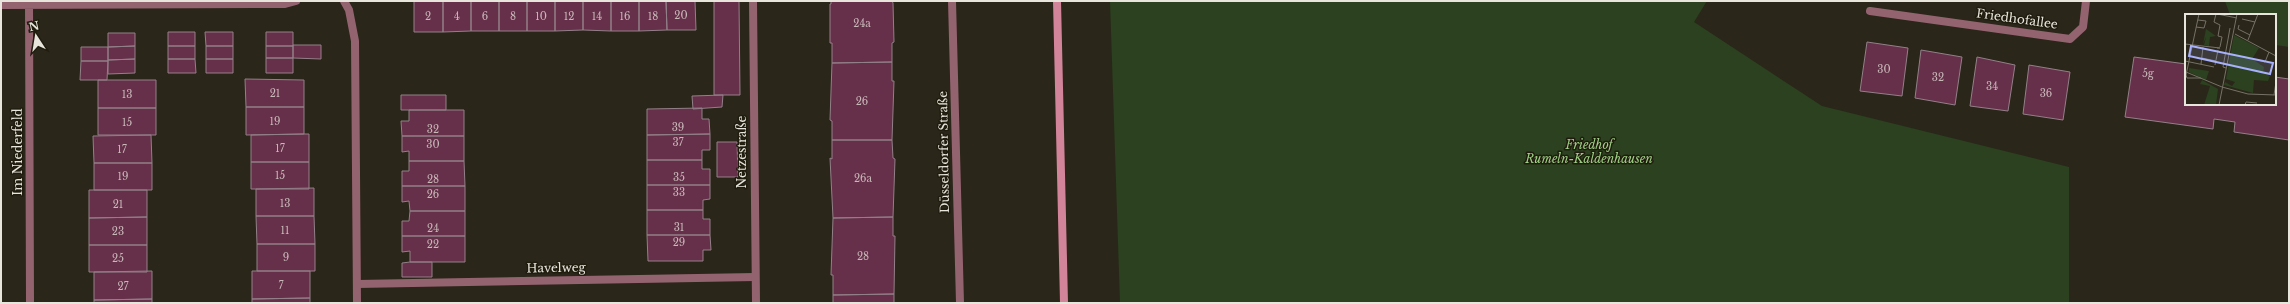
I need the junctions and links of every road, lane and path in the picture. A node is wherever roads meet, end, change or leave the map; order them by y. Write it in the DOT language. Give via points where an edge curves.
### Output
graph roads {
  1 [pos="296,1"];
  2 [pos="344,1"];
  3 [pos="753,1"];
  4 [pos="952,1"];
  5 [pos="1057,1"];
  6 [pos="2086,1"];
  7 [pos="29,3"];
  8 [pos="1,5"];
  9 [pos="1870,11"];
  10 [pos="755,277"];
  11 [pos="357,284"];
  12 [pos="30,303"];
  13 [pos="357,303"];
  14 [pos="756,303"];
  15 [pos="960,303"];
  16 [pos="1064,303"];
  1 -- 7 [label="street" via="285,4"];
  2 -- 11 [label="street" via="349,10 354,41"];
  3 -- 10 [label="street, Netzestraße"];
  4 -- 15 [label="street, Düsseldorfer Straße"];
  5 -- 16 [label="main road"];
  6 -- 9 [label="street, Friedhofallee" via="2083,27 2070,39"];
  7 -- 8 [label="street"];
  7 -- 12 [label="street, Im Niederfeld"];
  10 -- 11 [label="street, Havelweg"];
  10 -- 14 [label="street, Netzestraße"];
  11 -- 13 [label="street"];
}
